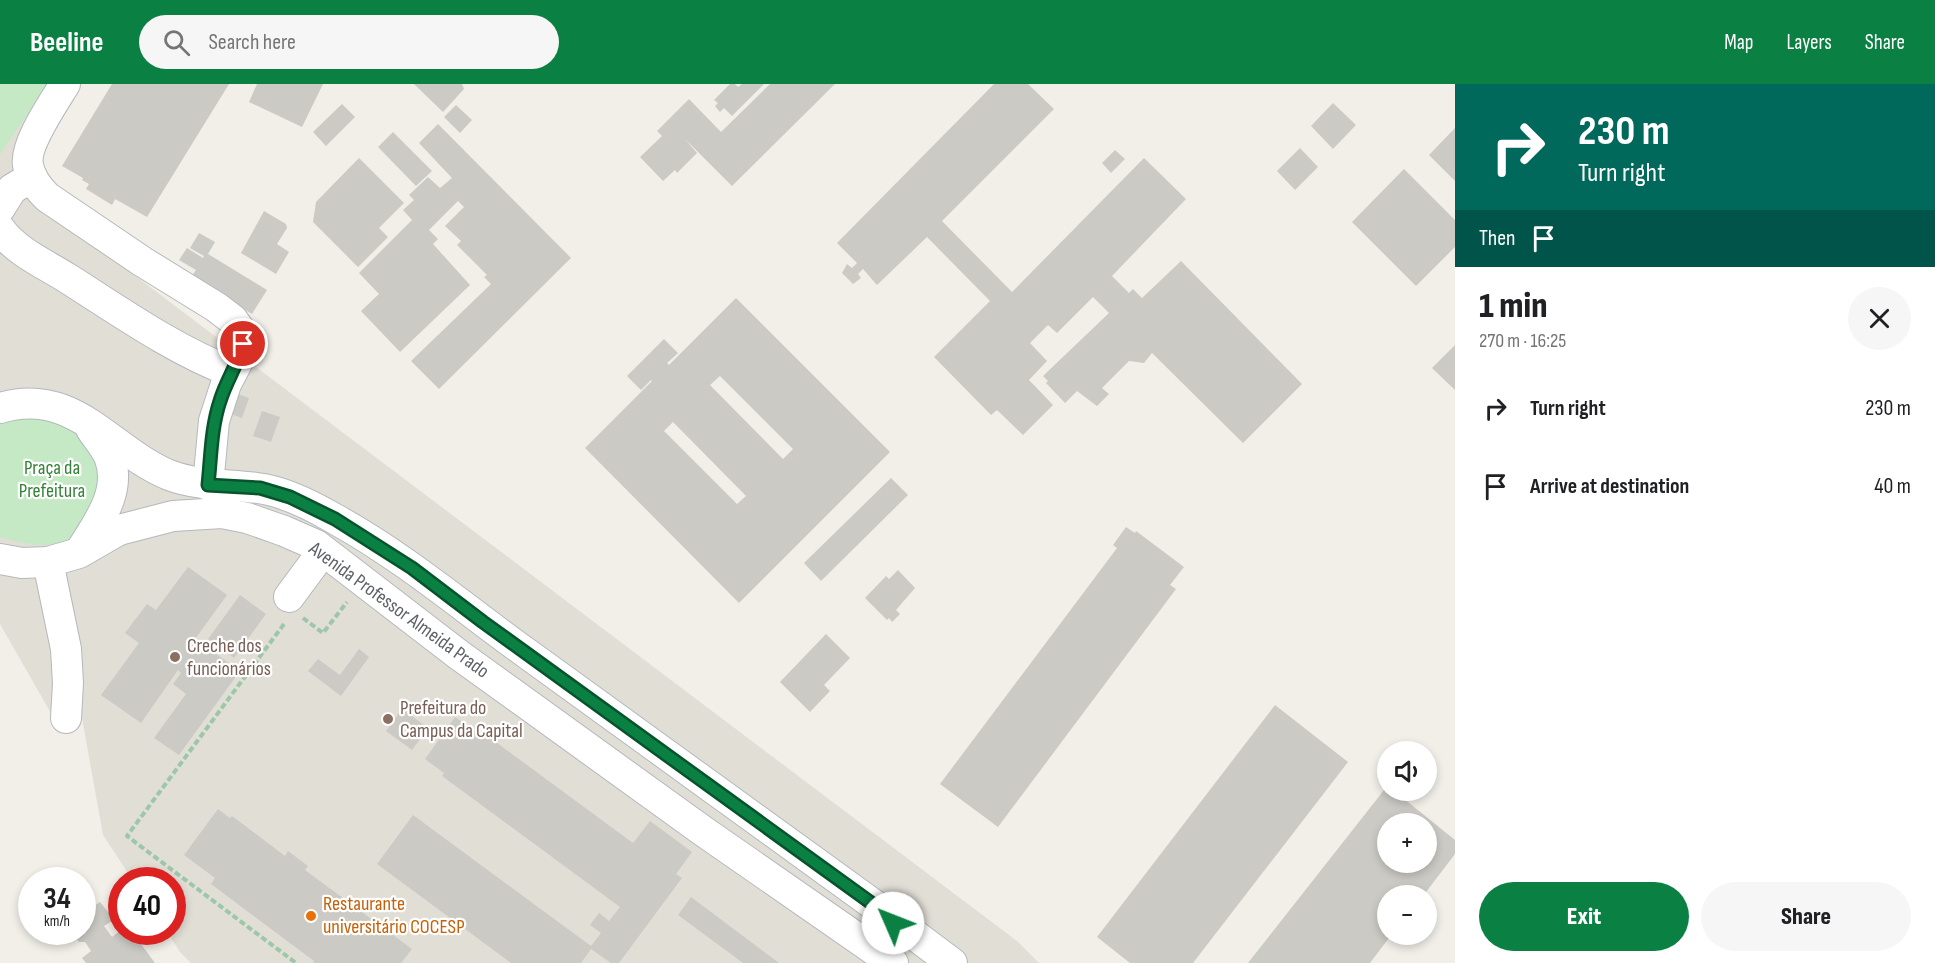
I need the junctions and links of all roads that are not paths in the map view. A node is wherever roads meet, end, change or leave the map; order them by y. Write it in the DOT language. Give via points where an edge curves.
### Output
graph roads {
  1 [pos="65,84"];
  2 [pos="32,177"];
  3 [pos="0,208"];
  4 [pos="0,229"];
  5 [pos="232,372"];
  6 [pos="5,402"];
  7 [pos="86,420"];
  8 [pos="208,485"];
  9 [pos="323,550"];
  10 [pos="79,553"];
  11 [pos="0,559"];
  12 [pos="48,562"];
  13 [pos="292,611"];
  14 [pos="66,717"];
  15 [pos="892,918"];
  16 [pos="942,955"];
  17 [pos="892,960"];
  1 -- 2 [label="street" via="31,147 27,164"];
  2 -- 3 [label="street" via="12,189"];
  2 -- 5 [label="street" via="47,197 233,320 243,344"];
  4 -- 5 [label="street" via="18,247 130,318"];
  5 -- 8 [label="street" via="214,421"];
  6 -- 7 [label="street, Avenida Professor Almeida Prado" via="64,409"];
  7 -- 8 [label="street, Avenida Professor Almeida Prado" via="152,466"];
  7 -- 10 [label="street" via="109,457 113,478 100,520"];
  8 -- 15 [label="street, Avenida Professor Almeida Prado" via="260,488 290,497 335,519 412,568"];
  9 -- 10 [label="street, Avenida Professor Almeida Prado" via="284,531 222,513 173,516 119,530"];
  9 -- 13 [label="street"];
  9 -- 17 [label="street, Avenida Professor Almeida Prado" via="468,662"];
  10 -- 12 [label="street, Avenida Professor Almeida Prado"];
  11 -- 12 [label="street, Avenida Professor Almeida Prado"];
  12 -- 14 [label="street" via="66,649"];
  15 -- 16 [label="street, Avenida Professor Almeida Prado"];
  15 -- 17 [label="street" via="894,928 887,948"];
  16 -- 17 [label="street" via="916,951"];
}
